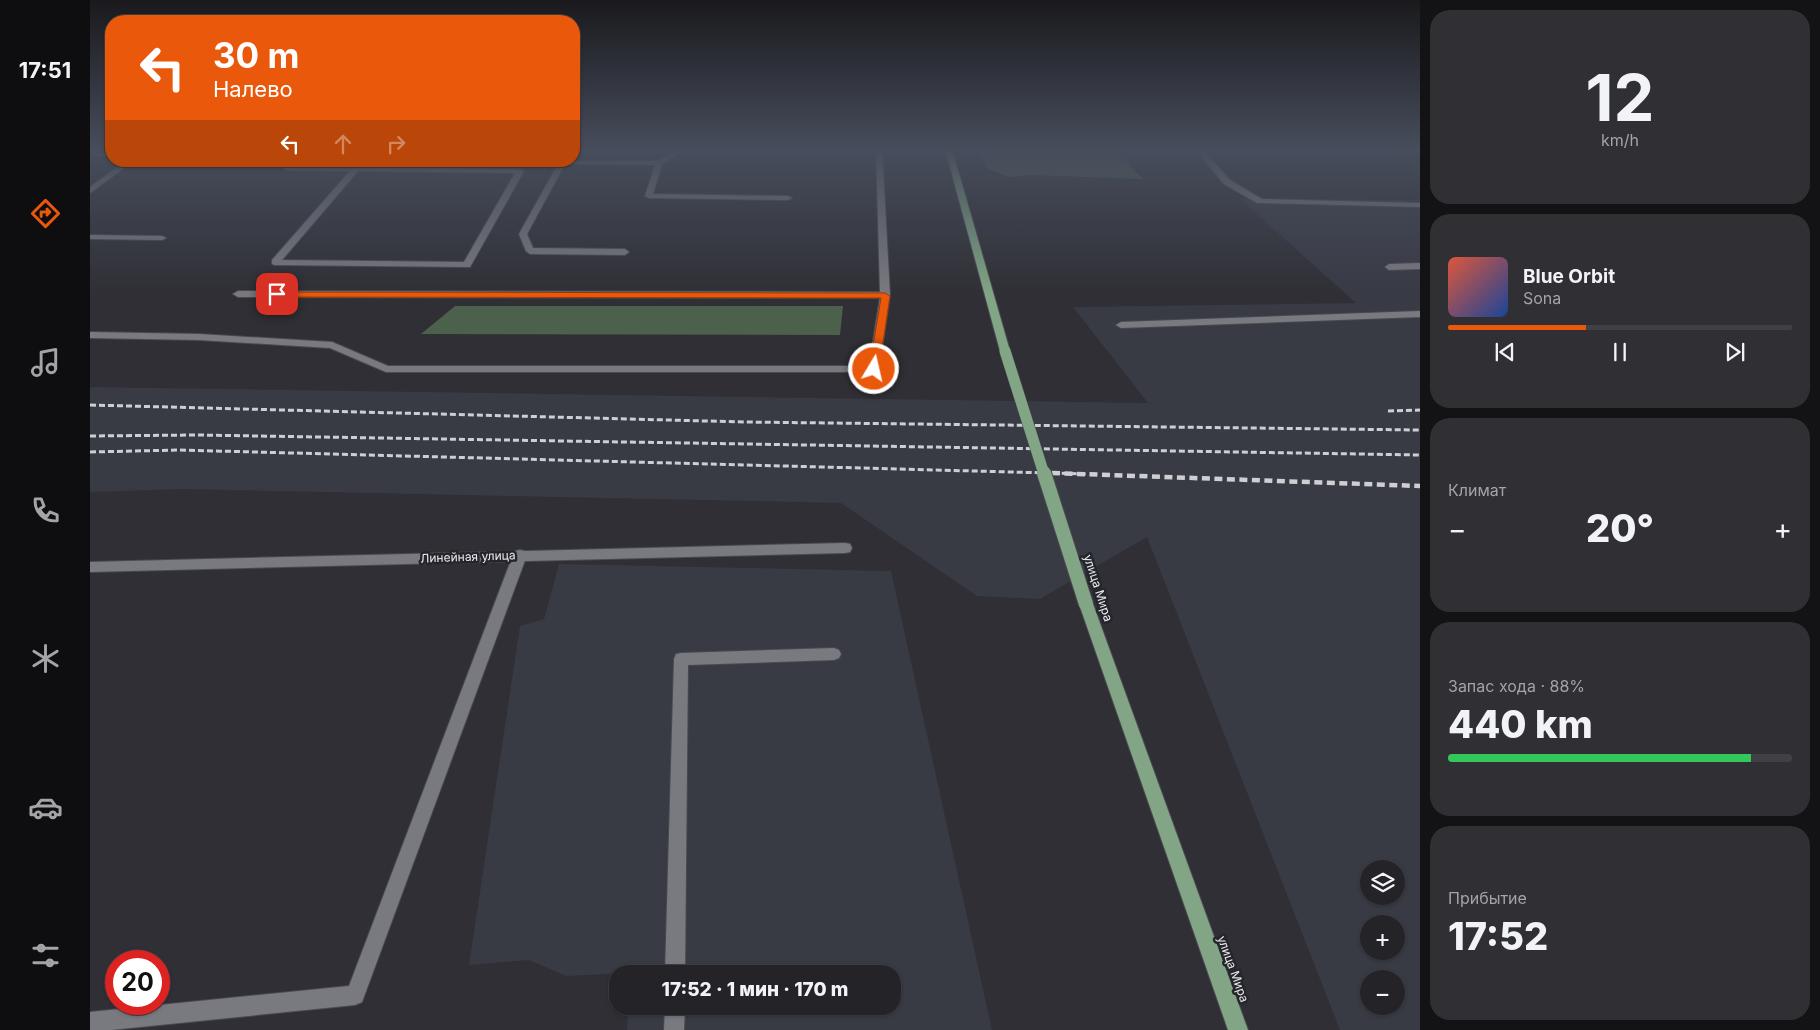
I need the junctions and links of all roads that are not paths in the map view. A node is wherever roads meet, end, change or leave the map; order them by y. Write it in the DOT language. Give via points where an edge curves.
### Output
graph roads {
  1 [pos="332,197"];
  2 [pos="505,197"];
  3 [pos="543,197"];
  4 [pos="723,197"];
  5 [pos="880,197"];
  6 [pos="961,197"];
  7 [pos="1253,197"];
  8 [pos="788,198"];
  9 [pos="1420,205"];
  10 [pos="90,237"];
  11 [pos="162,238"];
  12 [pos="626,252"];
  13 [pos="1420,266"];
  14 [pos="1389,267"];
  15 [pos="238,294"];
  16 [pos="885,296"];
  17 [pos="1420,314"];
  18 [pos="1121,325"];
  19 [pos="90,334"];
  20 [pos="845,548"];
  21 [pos="520,555"];
  22 [pos="90,567"];
  23 [pos="834,654"];
  24 [pos="675,965"];
  25 [pos="675,1015"];
  26 [pos="90,1022"];
  27 [pos="674,1030"];
  28 [pos="1238,1030"];
  1 -- 2 [label="street" via="275,262 467,265"];
  3 -- 12 [label="street" via="523,234 530,251"];
  4 -- 8 [label="street"];
  5 -- 16 [label="street"];
  6 -- 28 [label="main road, улица Мира, bridge" via="1004,350 1086,604"];
  7 -- 9 [label="street" via="1260,201"];
  10 -- 11 [label="street"];
  13 -- 14 [label="street"];
  15 -- 16 [label="street"];
  16 -- 19 [label="street" via="874,369 386,369 332,345"];
  17 -- 18 [label="street"];
  20 -- 21 [label="street, Линейная улица"];
  21 -- 22 [label="street, Линейная улица"];
  21 -- 26 [label="street" via="355,995"];
  23 -- 24 [label="street" via="680,658"];
  25 -- 27 [label="street"];
}
